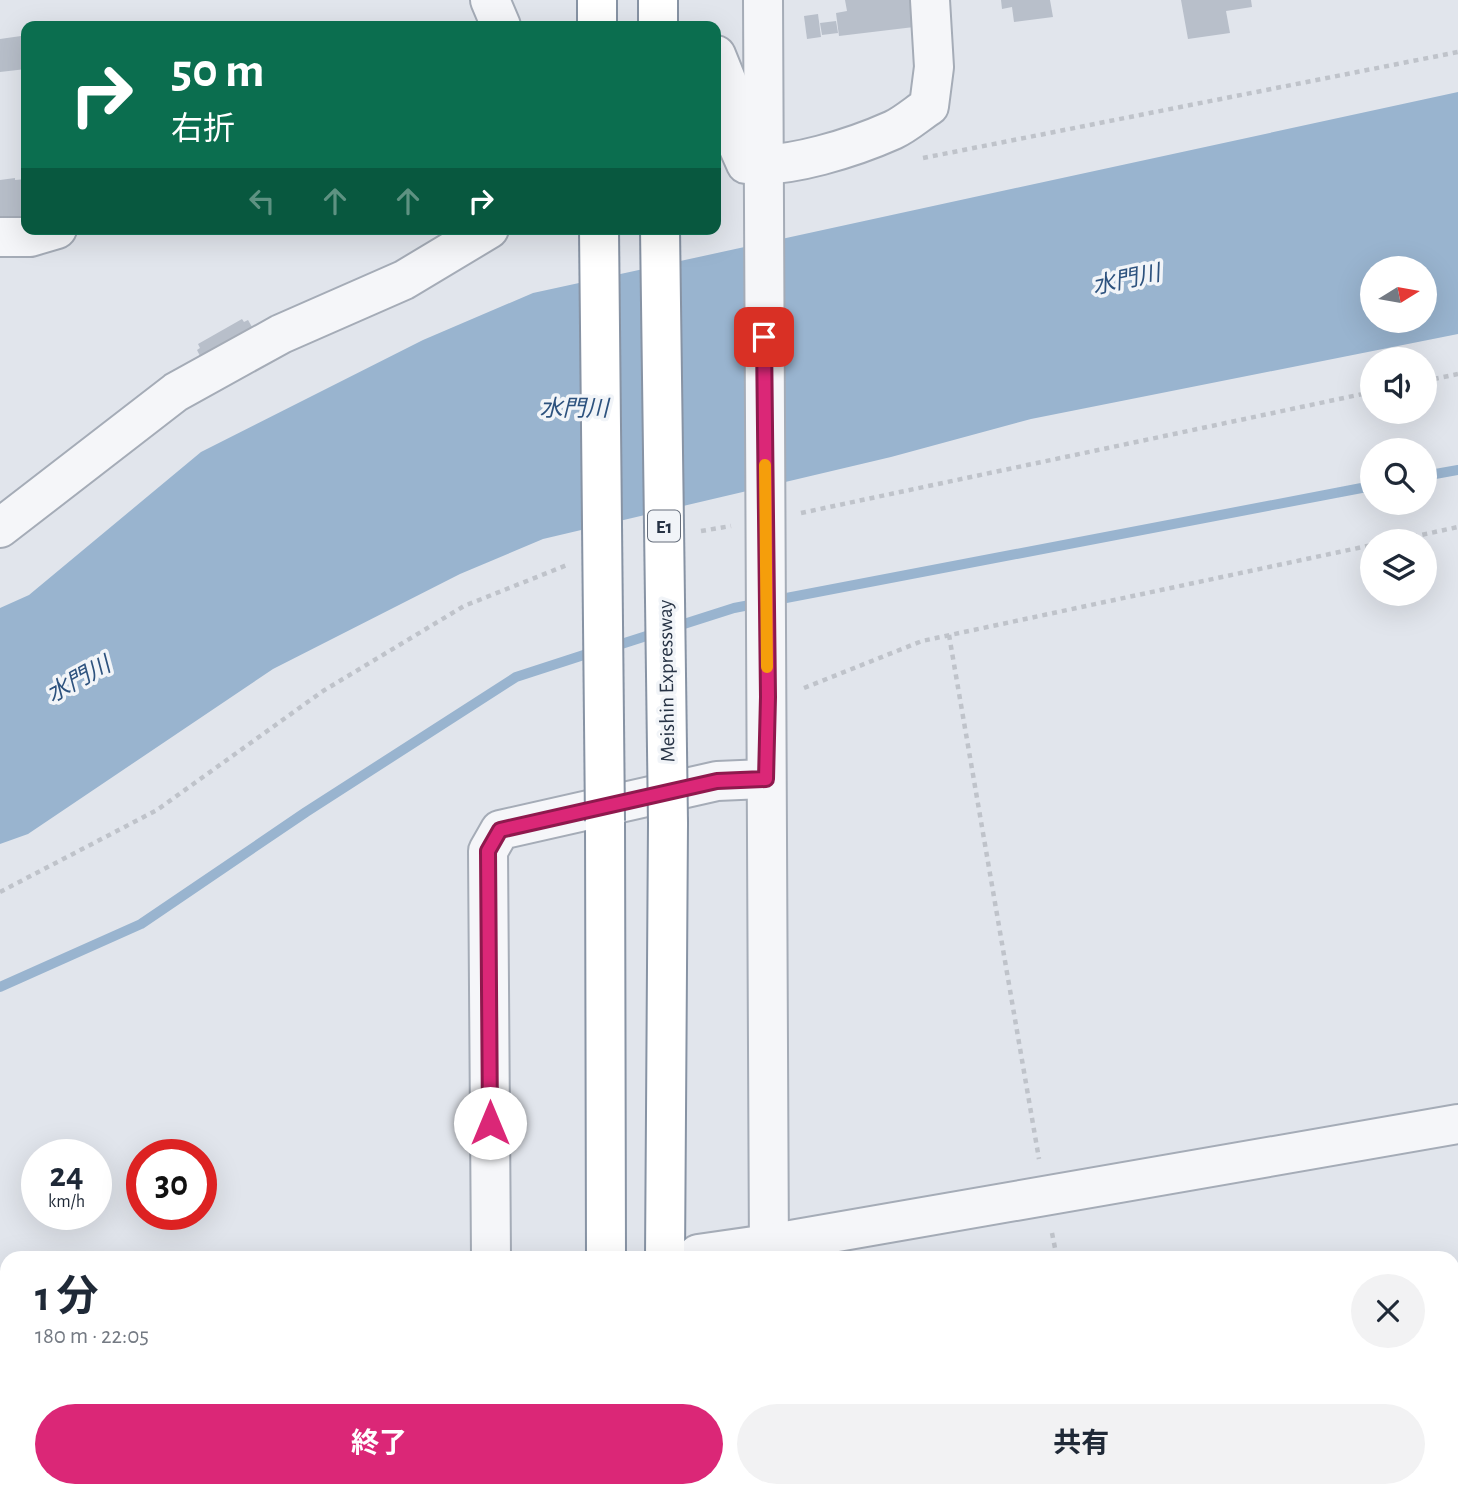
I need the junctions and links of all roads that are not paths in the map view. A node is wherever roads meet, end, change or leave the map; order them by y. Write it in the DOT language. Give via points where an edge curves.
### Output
graph roads {
  1 [pos="489,0"];
  2 [pos="597,0"];
  3 [pos="658,0"];
  4 [pos="763,0"];
  5 [pos="930,0"];
  6 [pos="499,21"];
  7 [pos="597,21"];
  8 [pos="658,21"];
  9 [pos="721,67"];
  10 [pos="763,166"];
  11 [pos="37,235"];
  12 [pos="479,235"];
  13 [pos="599,235"];
  14 [pos="660,235"];
  15 [pos="0,237"];
  16 [pos="0,528"];
  17 [pos="766,779"];
  18 [pos="1458,1124"];
  19 [pos="491,1251"];
  20 [pos="606,1251"];
  21 [pos="681,1251"];
  22 [pos="769,1251"];
  1 -- 6 [label="street"];
  2 -- 7 [label="highway"];
  3 -- 8 [label="highway"];
  4 -- 10 [label="street"];
  5 -- 10 [label="street" via="934,67 929,106 895,129 792,163"];
  9 -- 10 [label="street" via="731,92 734,137 746,163"];
  10 -- 17 [label="street"];
  11 -- 15 [label="street"];
  12 -- 16 [label="street" via="404,280 281,334 176,392"];
  13 -- 20 [label="highway, bridge"];
  14 -- 21 [label="highway, Meishin Expressway / E1, bridge" via="668,823"];
  17 -- 19 [label="street" via="717,781 500,830 488,851"];
  17 -- 22 [label="street"];
  18 -- 22 [label="street" via="1045,1195"];
}
